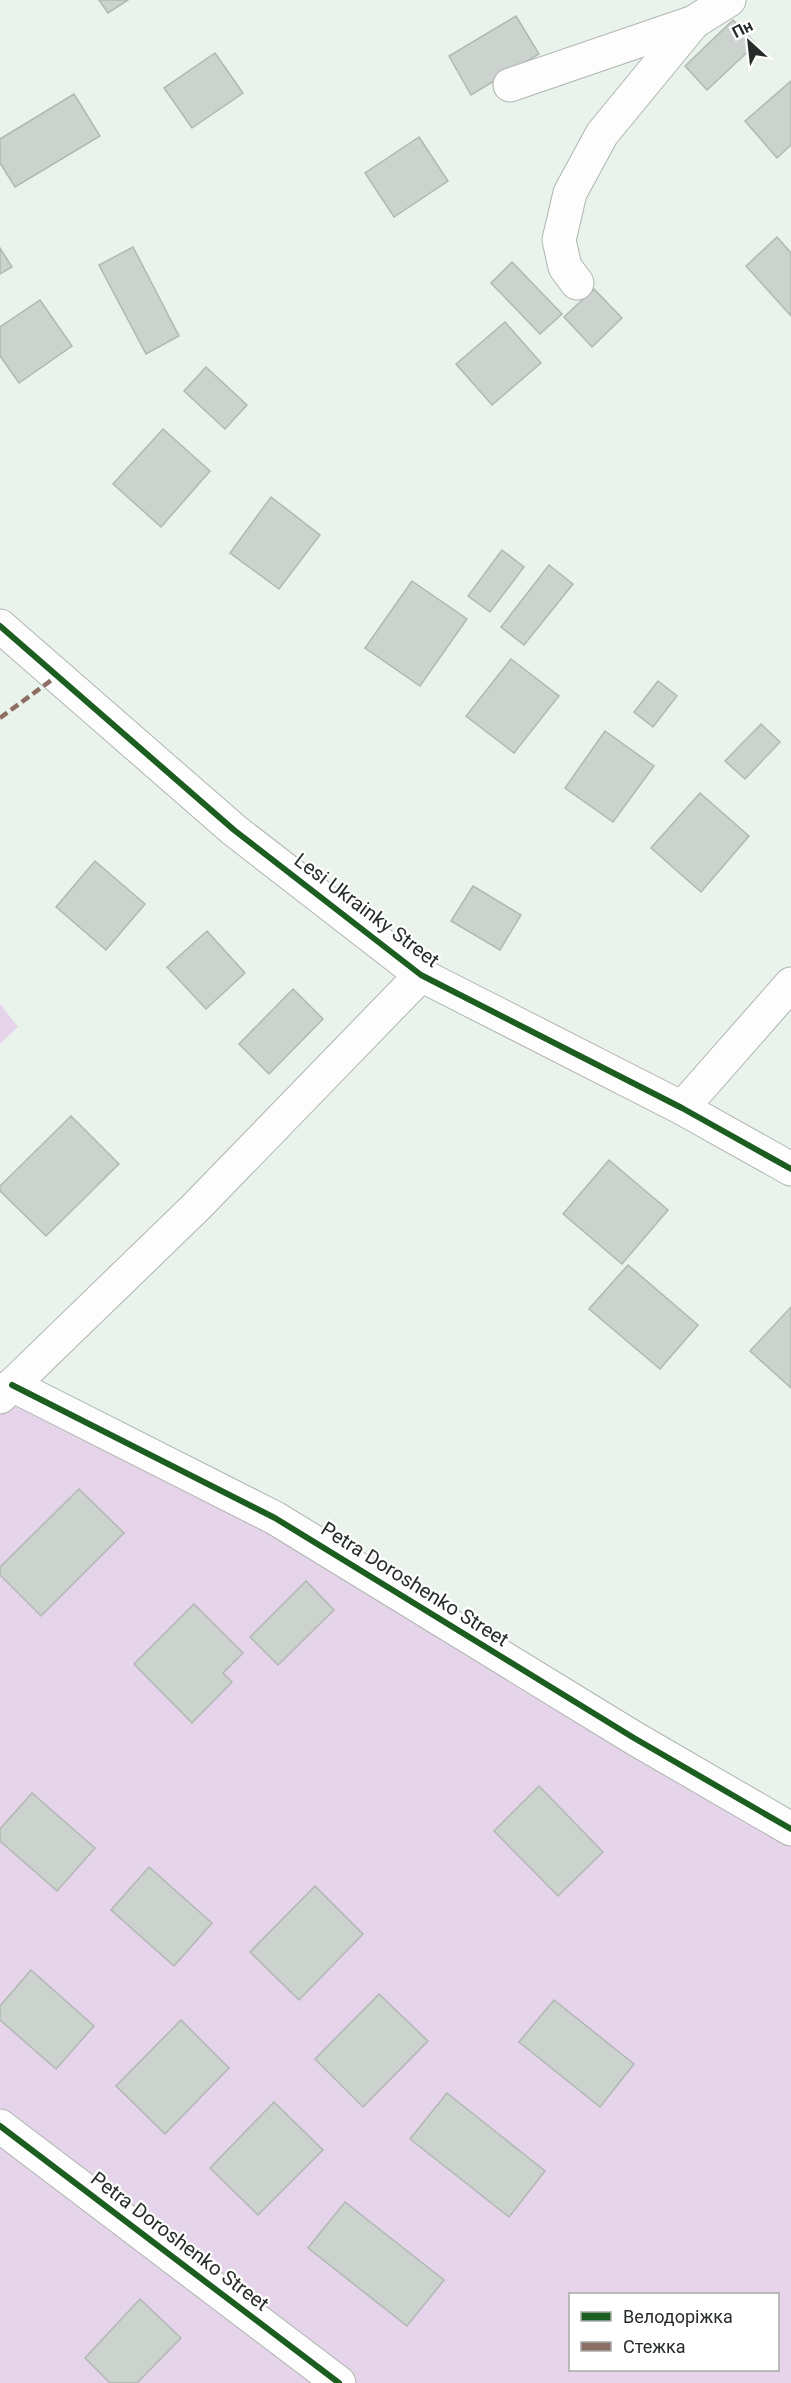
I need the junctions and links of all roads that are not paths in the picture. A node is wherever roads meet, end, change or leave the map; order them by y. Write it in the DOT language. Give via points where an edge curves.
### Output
graph roads {
  1 [pos="729,0"];
  2 [pos="694,22"];
  3 [pos="510,85"];
  4 [pos="577,282"];
  5 [pos="0,627"];
  6 [pos="421,975"];
  7 [pos="791,984"];
  8 [pos="682,1108"];
  9 [pos="791,1169"];
  10 [pos="6,1391"];
  11 [pos="791,1829"];
  12 [pos="0,2126"];
  13 [pos="339,2383"];
  1 -- 2 [label="street"];
  2 -- 3 [label="street"];
  2 -- 4 [label="street" via="602,134 570,193 559,240 565,267"];
  5 -- 6 [label="street, Lesi Ukrainky Street" via="234,830"];
  6 -- 8 [label="street, Lesi Ukrainky Street"];
  6 -- 10 [label="street" via="196,1207"];
  7 -- 8 [label="street"];
  8 -- 9 [label="street, Lesi Ukrainky Street"];
  10 -- 11 [label="street, Petra Doroshenko Street" via="275,1518 634,1738"];
  12 -- 13 [label="street, Petra Doroshenko Street"];
}
